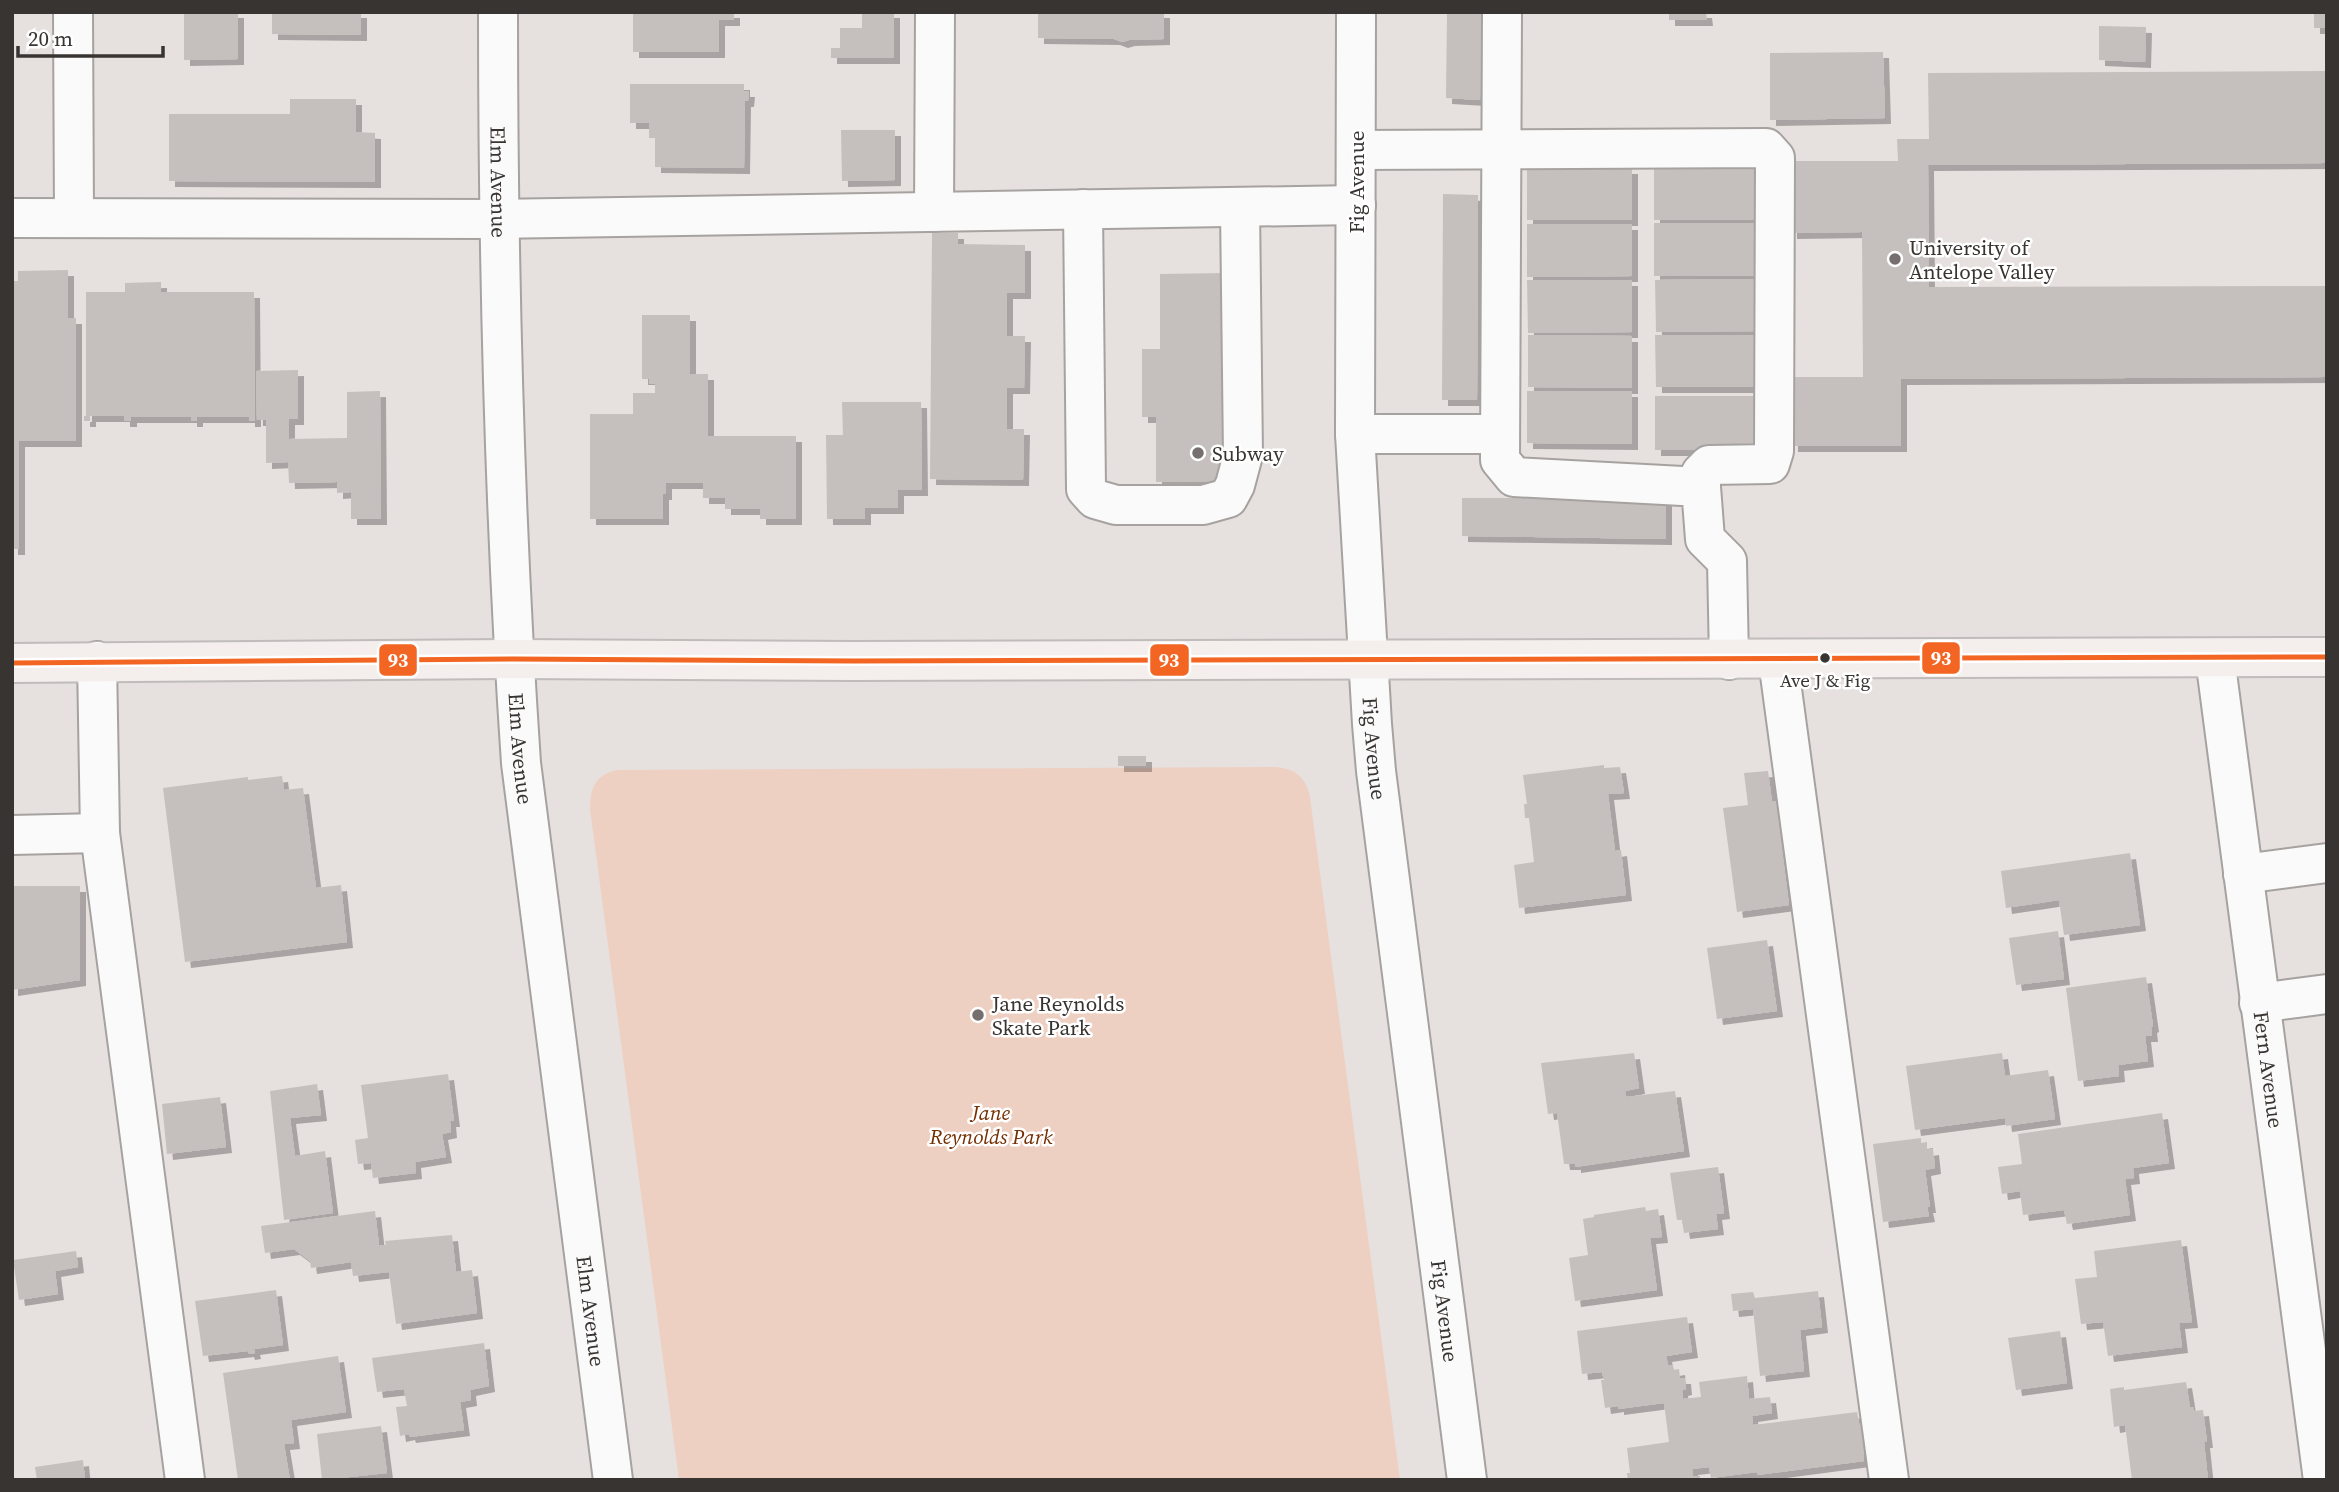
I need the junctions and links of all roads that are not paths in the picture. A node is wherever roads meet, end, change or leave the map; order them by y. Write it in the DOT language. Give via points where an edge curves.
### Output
graph roads {
  1 [pos="73,12"];
  2 [pos="498,12"];
  3 [pos="934,12"];
  4 [pos="1356,12"];
  5 [pos="1502,12"];
  6 [pos="1502,148"];
  7 [pos="1356,150"];
  8 [pos="1356,205"];
  9 [pos="1240,207"];
  10 [pos="1083,209"];
  11 [pos="934,212"];
  12 [pos="74,217"];
  13 [pos="12,218"];
  14 [pos="498,219"];
  15 [pos="1355,434"];
  16 [pos="1500,434"];
  17 [pos="1701,487"];
  18 [pos="2327,657"];
  19 [pos="2215,658"];
  20 [pos="514,659"];
  21 [pos="1368,660"];
  22 [pos="1729,660"];
  23 [pos="1778,660"];
  24 [pos="97,661"];
  25 [pos="12,663"];
  26 [pos="100,833"];
  27 [pos="12,835"];
  28 [pos="2327,863"];
  29 [pos="2243,874"];
  30 [pos="2327,994"];
  31 [pos="2259,1003"];
  32 [pos="185,1480"];
  33 [pos="614,1480"];
  34 [pos="1467,1480"];
  35 [pos="1889,1480"];
  36 [pos="2323,1480"];
  1 -- 12 [label="street"];
  2 -- 14 [label="street, Elm Avenue"];
  3 -- 11 [label="street"];
  4 -- 7 [label="street, Fig Avenue"];
  5 -- 6 [label="street"];
  6 -- 7 [label="street"];
  6 -- 16 [label="street"];
  6 -- 17 [label="street" via="1766,148 1775,158 1773,451 1770,464 1709,465 1701,473"];
  7 -- 8 [label="street, Fig Avenue"];
  8 -- 9 [label="street"];
  8 -- 15 [label="street, Fig Avenue"];
  9 -- 10 [label="street"];
  9 -- 10 [label="street" via="1243,455 1228,498 1203,505 1116,505 1095,499 1086,489"];
  10 -- 11 [label="street"];
  11 -- 14 [label="street"];
  12 -- 13 [label="street"];
  12 -- 14 [label="street"];
  14 -- 20 [label="street, Elm Avenue"];
  15 -- 16 [label="street"];
  15 -- 21 [label="street, Fig Avenue"];
  16 -- 17 [label="street" via="1500,460 1514,477"];
  17 -- 22 [label="street" via="1705,539 1727,561"];
  18 -- 19 [label="main road"];
  19 -- 23 [label="main road"];
  19 -- 29 [label="street, Fern Avenue"];
  20 -- 21 [label="main road"];
  20 -- 24 [label="main road"];
  20 -- 33 [label="street, Elm Avenue" via="524,801"];
  21 -- 22 [label="main road"];
  21 -- 34 [label="street, Fig Avenue" via="1376,771"];
  22 -- 23 [label="main road"];
  23 -- 35 [label="street"];
  24 -- 25 [label="main road"];
  24 -- 26 [label="street"];
  26 -- 27 [label="street"];
  26 -- 32 [label="street"];
  28 -- 29 [label="street"];
  29 -- 31 [label="street, Fern Avenue"];
  30 -- 31 [label="street"];
  31 -- 36 [label="street, Fern Avenue"];
}
